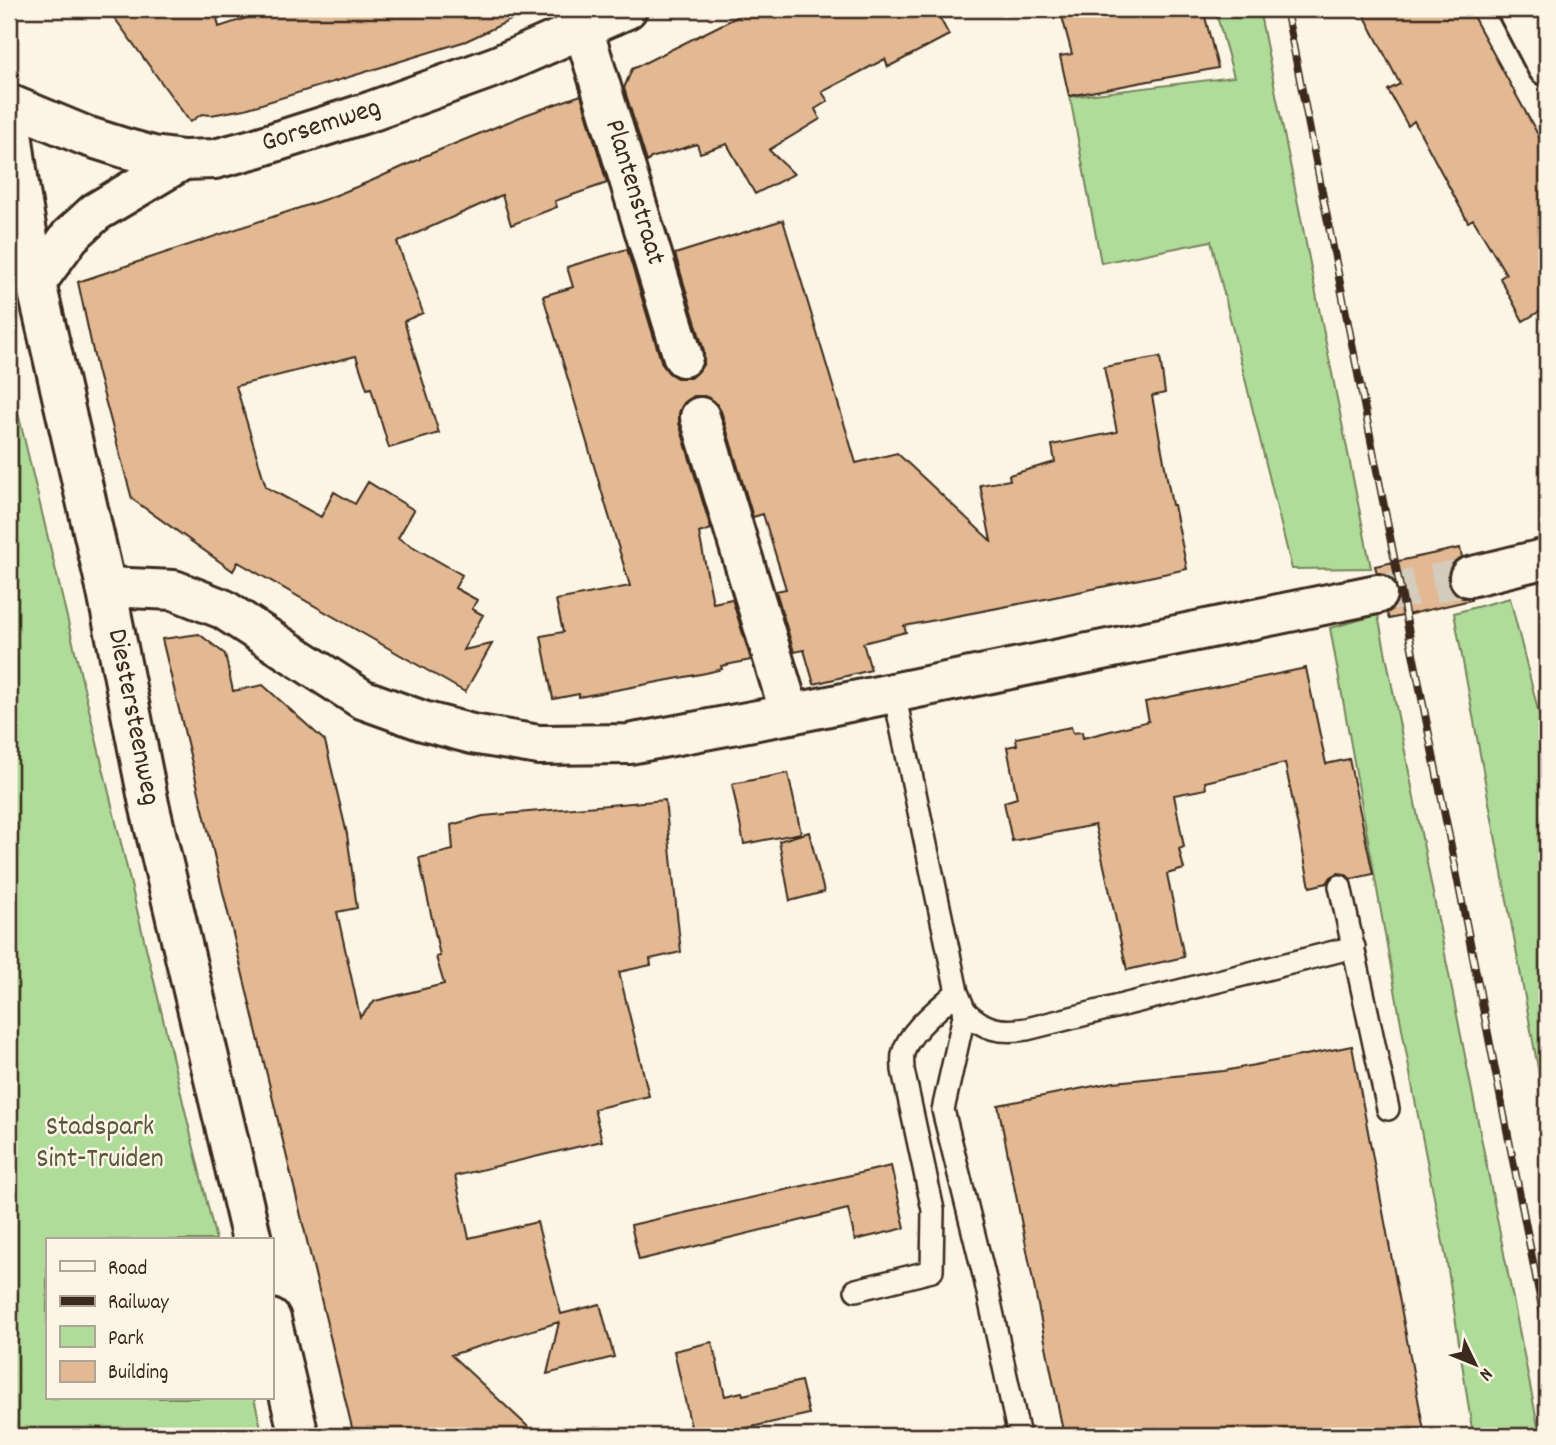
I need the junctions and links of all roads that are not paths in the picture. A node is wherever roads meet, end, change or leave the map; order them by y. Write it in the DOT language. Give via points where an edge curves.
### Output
graph roads {
  1 [pos="627,9"];
  2 [pos="1517,9"];
  3 [pos="583,28"];
  4 [pos="1547,66"];
  5 [pos="9,104"];
  6 [pos="9,110"];
  7 [pos="183,160"];
  8 [pos="36,283"];
  9 [pos="682,357"];
  10 [pos="700,417"];
  11 [pos="1547,558"];
  12 [pos="1469,577"];
  13 [pos="106,587"];
  14 [pos="1377,594"];
  15 [pos="894,693"];
  16 [pos="790,714"];
  17 [pos="1340,886"];
  18 [pos="1354,947"];
  19 [pos="961,1001"];
  20 [pos="1388,1109"];
  21 [pos="253,1238"];
  22 [pos="856,1290"];
  23 [pos="273,1327"];
  24 [pos="299,1436"];
  25 [pos="1019,1436"];
  1 -- 3 [label="street, Gorsemweg"];
  2 -- 4 [label="street"];
  3 -- 7 [label="street, Gorsemweg" via="497,66 372,111 215,159"];
  3 -- 9 [label="street, Plantenstraat"];
  5 -- 7 [label="street, Gorsemweg" via="86,136"];
  6 -- 8 [label="street, Diestersteenweg"];
  7 -- 8 [label="street" via="96,212 69,236"];
  8 -- 13 [label="street, Diestersteenweg"];
  10 -- 16 [label="street"];
  11 -- 12 [label="street"];
  13 -- 16 [label="street" via="174,590 223,609 362,699 472,734 539,745 629,744"];
  13 -- 21 [label="street, Diestersteenweg" via="149,804"];
  14 -- 15 [label="street"];
  15 -- 16 [label="street"];
  15 -- 19 [label="lane"];
  17 -- 18 [label="lane"];
  18 -- 19 [label="lane" via="1027,1030 986,1027 975,1021"];
  18 -- 20 [label="lane"];
  19 -- 22 [label="lane" via="921,1026 903,1054 933,1210 932,1271"];
  19 -- 25 [label="lane" via="943,1111"];
  23 -- 24 [label="street"];
}
